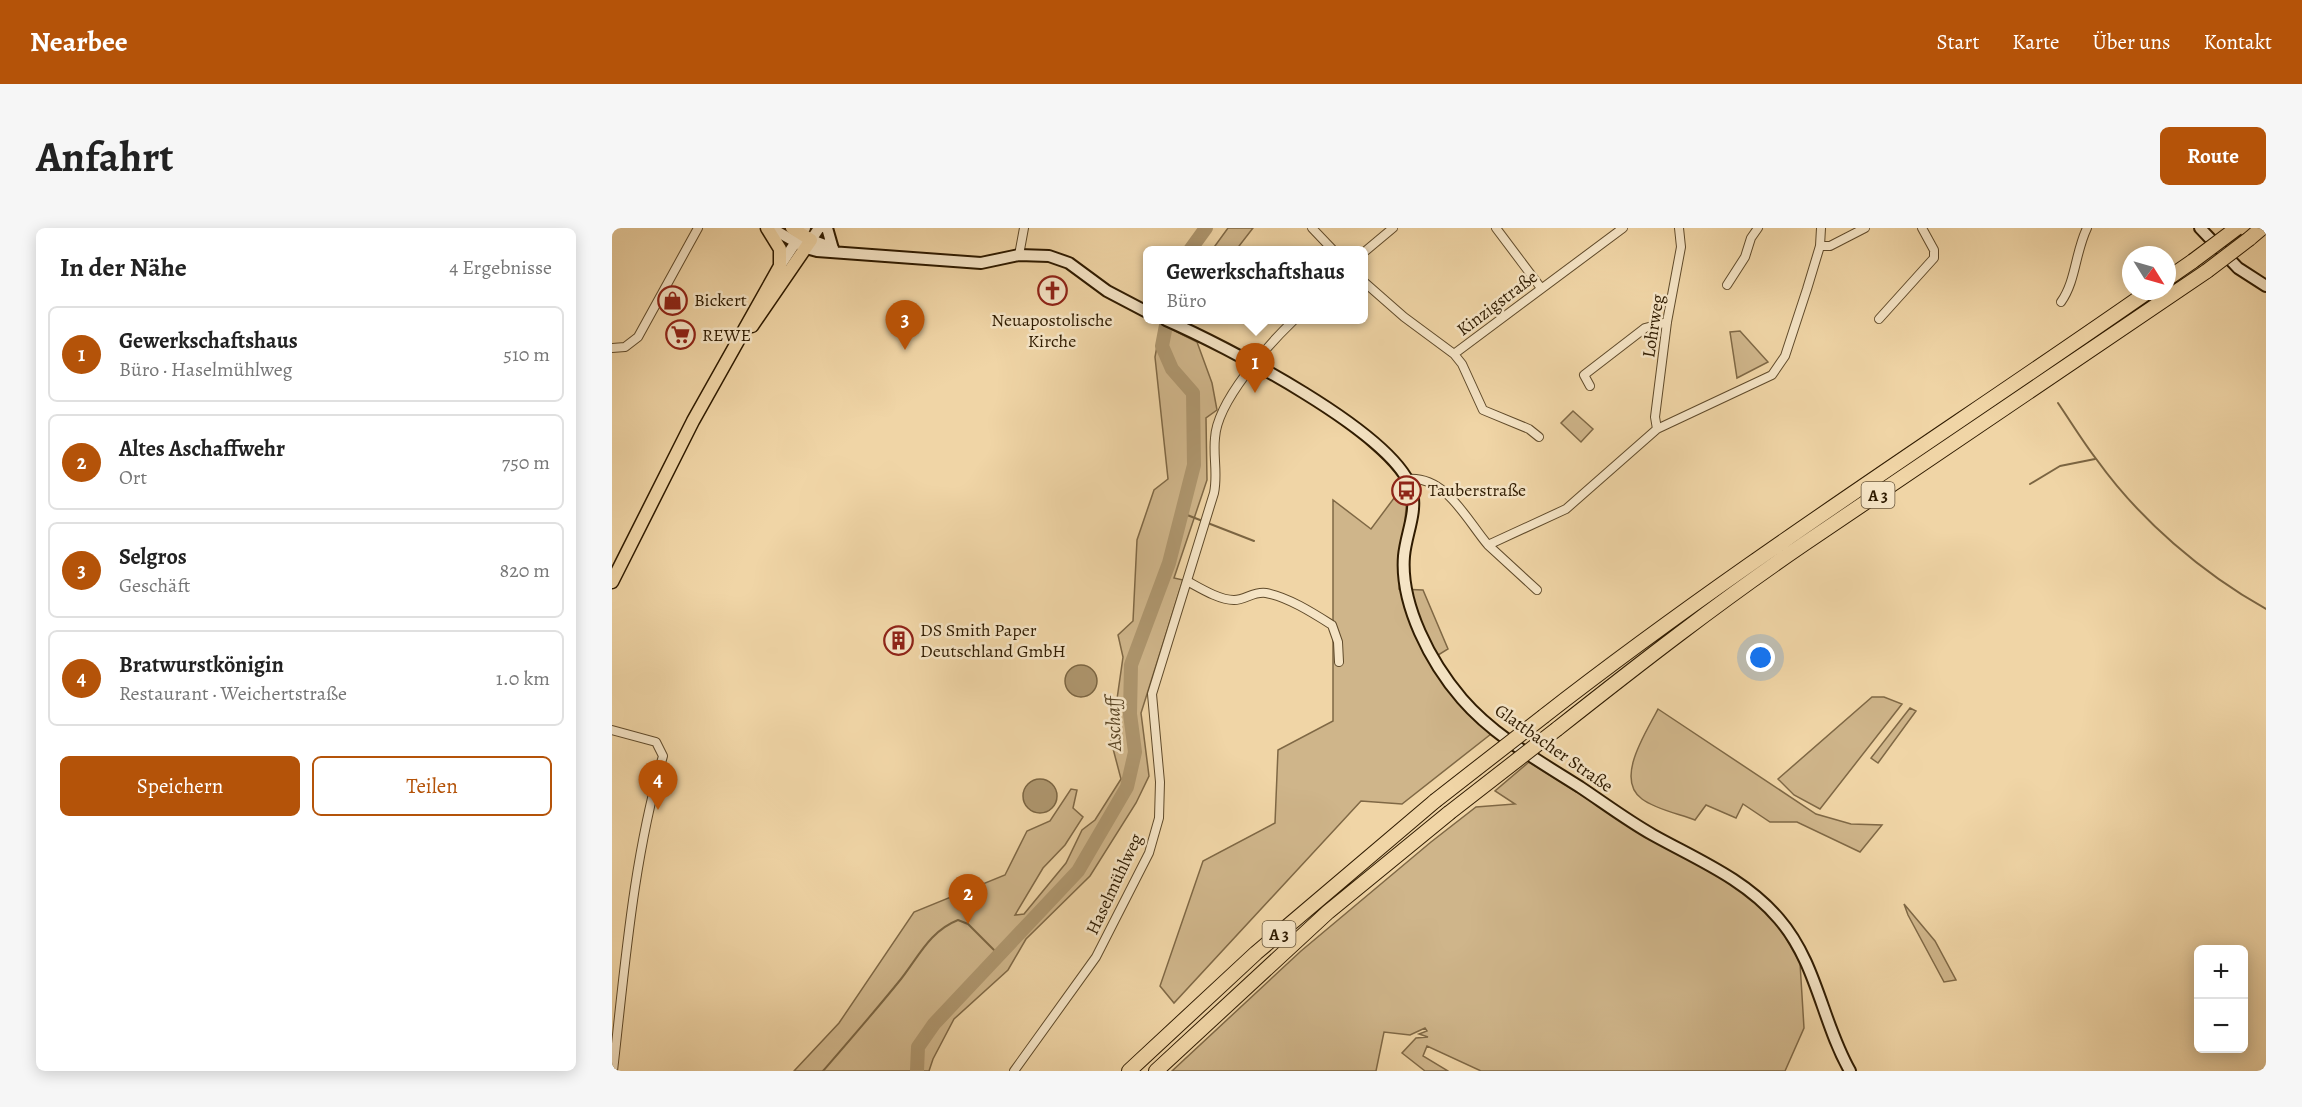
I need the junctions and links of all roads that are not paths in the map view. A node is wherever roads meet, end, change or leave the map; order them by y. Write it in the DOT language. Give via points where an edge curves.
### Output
graph roads {
  1 [pos="698,228"];
  2 [pos="769,228"];
  3 [pos="819,228"];
  4 [pos="827,228"];
  5 [pos="1024,228"];
  6 [pos="1312,228"];
  7 [pos="1394,228"];
  8 [pos="1496,228"];
  9 [pos="1623,228"];
  10 [pos="1679,228"];
  11 [pos="1758,228"];
  12 [pos="1821,228"];
  13 [pos="1865,228"];
  14 [pos="1922,228"];
  15 [pos="2086,228"];
  16 [pos="2200,228"];
  17 [pos="2237,228"];
  18 [pos="2262,228"];
  19 [pos="802,237"];
  20 [pos="1329,246"];
  21 [pos="1820,246"];
  22 [pos="1368,249"];
  23 [pos="837,250"];
  24 [pos="1019,255"];
  25 [pos="780,266"];
  26 [pos="2176,273"];
  27 [pos="1368,285"];
  28 [pos="1727,285"];
  29 [pos="2266,286"];
  30 [pos="1540,288"];
  31 [pos="2136,300"];
  32 [pos="2061,302"];
  33 [pos="1143,310"];
  34 [pos="1879,319"];
  35 [pos="1667,322"];
  36 [pos="1178,324"];
  37 [pos="1290,324"];
  38 [pos="612,348"];
  39 [pos="1454,354"];
  40 [pos="1254,362"];
  41 [pos="721,368"];
  42 [pos="1590,386"];
  43 [pos="1657,429"];
  44 [pos="1539,438"];
  45 [pos="1408,479"];
  46 [pos="1488,545"];
  47 [pos="1187,581"];
  48 [pos="612,582"];
  49 [pos="1537,590"];
  50 [pos="1339,662"];
  51 [pos="612,730"];
  52 [pos="613,1071"];
  53 [pos="1014,1071"];
  54 [pos="1129,1071"];
  55 [pos="1156,1071"];
  56 [pos="1850,1071"];
  1 -- 38 [label="street" via="638,337 625,347"];
  2 -- 19 [label="street"];
  2 -- 25 [label="main road" via="780,249"];
  3 -- 19 [label="street"];
  4 -- 23 [label="street"];
  5 -- 24 [label="street"];
  6 -- 20 [label="street"];
  7 -- 22 [label="street"];
  8 -- 30 [label="street"];
  9 -- 30 [label="street, Kinzigstraße"];
  10 -- 35 [label="street, Lohrweg" via="1681,247"];
  11 -- 28 [label="street"];
  12 -- 21 [label="street"];
  13 -- 21 [label="street" via="1830,246"];
  14 -- 34 [label="street" via="1934,258"];
  15 -- 32 [label="street" via="2074,262 2071,288"];
  16 -- 29 [label="street" via="2238,268"];
  17 -- 26 [label="highway, bridge"];
  18 -- 55 [label="highway, A 3, bridge" via="1998,415 1803,545 1557,729 1328,912"];
  19 -- 23 [label="street"];
  19 -- 25 [label="street"];
  19 -- 41 [label="main road"];
  21 -- 43 [label="street" via="1785,356 1772,375"];
  23 -- 24 [label="street" via="981,263"];
  24 -- 33 [label="street" via="1049,256 1069,263 1107,291"];
  25 -- 41 [label="main road"];
  27 -- 39 [label="street, Kinzigstraße"];
  30 -- 39 [label="street, Kinzigstraße"];
  31 -- 54 [label="highway, A 3, bridge" via="1793,532 1616,660 1435,801 1256,953"];
  35 -- 42 [label="street" via="1645,328 1584,375"];
  35 -- 43 [label="street, Lohrweg" via="1655,417"];
  36 -- 40 [label="street, Glattbacher Straße"];
  37 -- 40 [label="street, Haselmühlweg"];
  39 -- 44 [label="street" via="1483,410 1529,429"];
  40 -- 45 [label="street, Glattbacher Straße" via="1372,440"];
  40 -- 47 [label="street, Haselmühlweg" via="1217,425 1216,482"];
  41 -- 48 [label="main road"];
  43 -- 46 [label="street" via="1566,508"];
  45 -- 46 [label="street" via="1422,478 1443,491"];
  45 -- 56 [label="street, Glattbacher Straße" via="1414,506 1404,555 1410,602 1431,653 1455,690 1492,728 1539,761 1636,824 1726,874 1763,902 1802,951"];
  46 -- 49 [label="street"];
  47 -- 50 [label="street" via="1234,600 1266,593 1303,608 1332,625"];
  47 -- 53 [label="street, Haselmühlweg" via="1152,694 1160,782 1159,818 1149,853 1096,957"];
  51 -- 52 [label="street" via="656,742 663,756 636,877"];
}
